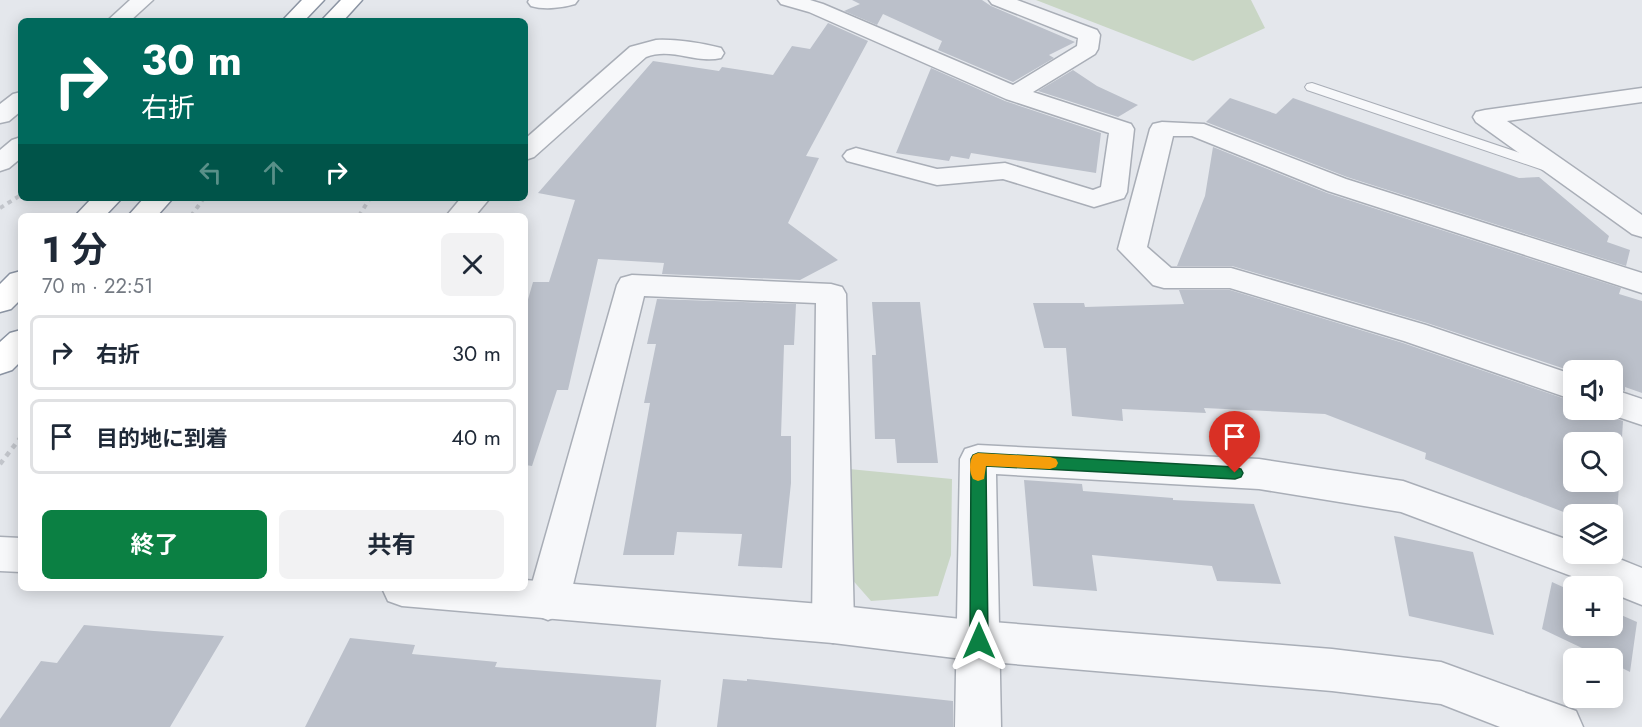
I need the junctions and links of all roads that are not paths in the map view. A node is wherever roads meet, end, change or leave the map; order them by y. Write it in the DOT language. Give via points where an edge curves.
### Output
graph roads {
  1 [pos="143,0"];
  2 [pos="314,0"];
  3 [pos="352,0"];
  4 [pos="568,0"];
  5 [pos="788,0"];
  6 [pos="999,0"];
  7 [pos="538,2"];
  8 [pos="121,18"];
  9 [pos="295,18"];
  10 [pos="334,18"];
  11 [pos="713,53"];
  12 [pos="1312,87"];
  13 [pos="1014,94"];
  14 [pos="1642,95"];
  15 [pos="18,101"];
  16 [pos="0,116"];
  17 [pos="0,121"];
  18 [pos="18,122"];
  19 [pos="18,148"];
  20 [pos="528,149"];
  21 [pos="856,156"];
  22 [pos="0,163"];
  23 [pos="1565,173"];
  24 [pos="105,201"];
  25 [pos="156,201"];
  26 [pos="473,201"];
  27 [pos="92,213"];
  28 [pos="145,213"];
  29 [pos="463,213"];
  30 [pos="1642,228"];
  31 [pos="1642,283"];
  32 [pos="18,284"];
  33 [pos="0,302"];
  34 [pos="18,343"];
  35 [pos="0,362"];
  36 [pos="1563,384"];
  37 [pos="1623,406"];
  38 [pos="1642,412"];
  39 [pos="0,554"];
  40 [pos="18,555"];
  41 [pos="1642,587"];
  42 [pos="436,591"];
  43 [pos="548,601"];
  44 [pos="833,624"];
  45 [pos="979,641"];
  46 [pos="978,727"];
  47 [pos="1560,727"];
  1 -- 8 [label="street"];
  2 -- 9 [label="highway"];
  3 -- 10 [label="highway"];
  4 -- 7 [label="street"];
  5 -- 13 [label="street" via="816,8"];
  6 -- 13 [label="street" via="1089,34 1087,49"];
  11 -- 20 [label="street" via="667,46 650,46 638,52"];
  12 -- 23 [label="lane"];
  13 -- 21 [label="street" via="1122,129 1114,192 1094,199 1005,171 937,177"];
  14 -- 23 [label="street" via="1485,117"];
  15 -- 16 [label="street"];
  17 -- 18 [label="street"];
  19 -- 22 [label="street"];
  23 -- 30 [label="street"];
  24 -- 27 [label="highway"];
  25 -- 28 [label="highway"];
  26 -- 29 [label="street"];
  31 -- 36 [label="street" via="1337,185 1195,129 1162,129 1132,249 1164,278 1231,278 1415,333"];
  32 -- 33 [label="highway"];
  34 -- 35 [label="highway"];
  37 -- 38 [label="street"];
  39 -- 40 [label="street"];
  41 -- 45 [label="street" via="1606,570 1403,497 1259,474 978,459"];
  42 -- 43 [label="street"];
  43 -- 44 [label="street"];
  43 -- 44 [label="street" via="632,285 831,294"];
  44 -- 45 [label="street"];
  45 -- 46 [label="street"];
  45 -- 47 [label="street" via="1332,670 1441,683"];
}
